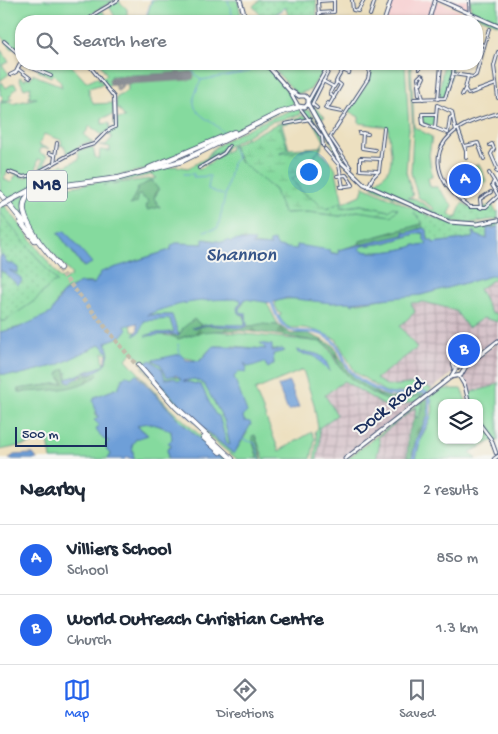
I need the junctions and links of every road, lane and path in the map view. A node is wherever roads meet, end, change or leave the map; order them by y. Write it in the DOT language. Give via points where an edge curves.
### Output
graph roads {
  1 [pos="118,0"];
  2 [pos="240,0"];
  3 [pos="318,0"];
  4 [pos="334,0"];
  5 [pos="352,0"];
  6 [pos="363,0"];
  7 [pos="375,0"];
  8 [pos="391,0"];
  9 [pos="435,0"];
  10 [pos="439,0"];
  11 [pos="469,0"];
  12 [pos="470,14"];
  13 [pos="94,15"];
  14 [pos="244,15"];
  15 [pos="370,15"];
  16 [pos="386,15"];
  17 [pos="431,15"];
  18 [pos="473,15"];
  19 [pos="483,19"];
  20 [pos="498,26"];
  21 [pos="489,29"];
  22 [pos="4,41"];
  23 [pos="484,45"];
  24 [pos="483,48"];
  25 [pos="15,51"];
  26 [pos="498,52"];
  27 [pos="17,70"];
  28 [pos="19,70"];
  29 [pos="38,70"];
  30 [pos="93,70"];
  31 [pos="271,70"];
  32 [pos="326,70"];
  33 [pos="327,70"];
  34 [pos="343,70"];
  35 [pos="370,70"];
  36 [pos="440,70"];
  37 [pos="453,70"];
  38 [pos="478,70"];
  39 [pos="453,74"];
  40 [pos="10,75"];
  41 [pos="51,76"];
  42 [pos="468,76"];
  43 [pos="30,78"];
  44 [pos="323,81"];
  45 [pos="336,82"];
  46 [pos="419,84"];
  47 [pos="496,84"];
  48 [pos="334,86"];
  49 [pos="420,89"];
  50 [pos="289,90"];
  51 [pos="312,90"];
  52 [pos="419,95"];
  53 [pos="301,96"];
  54 [pos="334,98"];
  55 [pos="498,98"];
  56 [pos="414,99"];
  57 [pos="422,99"];
  58 [pos="438,99"];
  59 [pos="308,102"];
  60 [pos="328,103"];
  61 [pos="300,107"];
  62 [pos="317,108"];
  63 [pos="327,109"];
  64 [pos="342,112"];
  65 [pos="498,113"];
  66 [pos="313,114"];
  67 [pos="436,114"];
  68 [pos="453,116"];
  69 [pos="310,119"];
  70 [pos="285,124"];
  71 [pos="384,128"];
  72 [pos="435,128"];
  73 [pos="457,130"];
  74 [pos="359,133"];
  75 [pos="363,133"];
  76 [pos="368,134"];
  77 [pos="57,143"];
  78 [pos="493,144"];
  79 [pos="229,146"];
  80 [pos="465,146"];
  81 [pos="494,149"];
  82 [pos="375,150"];
  83 [pos="497,152"];
  84 [pos="49,153"];
  85 [pos="55,155"];
  86 [pos="466,158"];
  87 [pos="381,159"];
  88 [pos="484,159"];
  89 [pos="54,163"];
  90 [pos="199,168"];
  91 [pos="497,171"];
  92 [pos="9,172"];
  93 [pos="349,172"];
  94 [pos="375,172"];
  95 [pos="489,173"];
  96 [pos="339,176"];
  97 [pos="494,181"];
  98 [pos="497,186"];
  99 [pos="368,187"];
  100 [pos="490,192"];
  101 [pos="498,195"];
  102 [pos="0,196"];
  103 [pos="0,206"];
  104 [pos="481,208"];
  105 [pos="498,220"];
  106 [pos="38,240"];
  107 [pos="498,341"];
  108 [pos="139,366"];
  109 [pos="458,371"];
  110 [pos="468,399"];
  111 [pos="483,429"];
  112 [pos="496,456"];
  113 [pos="231,459"];
  114 [pos="345,459"];
  1 -- 13 [label="street"];
  2 -- 14 [label="main road"];
  3 -- 4 [label="street"];
  3 -- 4 [label="street" via="319,15 334,12"];
  5 -- 6 [label="street" via="353,10 358,11"];
  7 -- 15 [label="street"];
  8 -- 16 [label="street"];
  9 -- 17 [label="street"];
  10 -- 12 [label="main road"];
  11 -- 12 [label="street"];
  12 -- 18 [label="main road"];
  19 -- 20 [label="main road"];
  21 -- 23 [label="street"];
  22 -- 25 [label="street"];
  23 -- 24 [label="street"];
  26 -- 47 [label="street" via="494,66"];
  27 -- 40 [label="street"];
  28 -- 43 [label="street"];
  29 -- 41 [label="street"];
  30 -- 89 [label="street" via="114,97 116,126 94,144"];
  31 -- 50 [label="main road"];
  32 -- 51 [label="street"];
  33 -- 44 [label="street"];
  34 -- 45 [label="street"];
  35 -- 93 [label="street" via="368,79 330,137"];
  36 -- 58 [label="street"];
  37 -- 39 [label="street"];
  38 -- 42 [label="street" via="476,75"];
  39 -- 42 [label="street"];
  39 -- 58 [label="street" via="446,97"];
  42 -- 47 [label="street" via="464,92 472,94"];
  44 -- 48 [label="street"];
  44 -- 62 [label="street" via="312,104"];
  45 -- 48 [label="street"];
  45 -- 54 [label="street" via="341,87"];
  46 -- 49 [label="street"];
  47 -- 55 [label="street"];
  48 -- 54 [label="street" via="330,93"];
  49 -- 52 [label="street"];
  49 -- 57 [label="street"];
  50 -- 53 [label="main road"];
  50 -- 61 [label="main road"];
  51 -- 53 [label="street"];
  51 -- 59 [label="street"];
  53 -- 59 [label="main road"];
  53 -- 61 [label="main road"];
  54 -- 63 [label="street"];
  56 -- 57 [label="street"];
  57 -- 58 [label="street"];
  59 -- 61 [label="main road"];
  59 -- 66 [label="main road"];
  60 -- 63 [label="street"];
  61 -- 66 [label="main road"];
  61 -- 69 [label="street"];
  61 -- 103 [label="highway, N18, bridge" via="142,171 96,181 38,186"];
  61 -- 106 [label="highway, N18" via="279,113 182,161 112,179 36,189 26,198 23,209 26,223"];
  63 -- 64 [label="street"];
  65 -- 73 [label="street"];
  66 -- 93 [label="main road"];
  67 -- 68 [label="street" via="437,104 450,110"];
  67 -- 72 [label="street"];
  67 -- 72 [label="street" via="422,114 423,124"];
  68 -- 72 [label="street" via="448,133"];
  68 -- 73 [label="street"];
  69 -- 70 [label="street"];
  69 -- 96 [label="street" via="322,137 324,148 339,165"];
  71 -- 87 [label="street"];
  73 -- 80 [label="street"];
  73 -- 104 [label="street" via="439,152 442,177 463,202 470,207"];
  74 -- 75 [label="street"];
  75 -- 76 [label="street"];
  75 -- 82 [label="street" via="362,148"];
  77 -- 85 [label="street"];
  78 -- 81 [label="street"];
  79 -- 90 [label="street" via="224,153"];
  80 -- 86 [label="street"];
  80 -- 88 [label="street" via="478,143"];
  81 -- 83 [label="street"];
  81 -- 91 [label="street" via="491,154"];
  84 -- 85 [label="street"];
  85 -- 89 [label="street"];
  87 -- 94 [label="street" via="361,158 359,169"];
  87 -- 99 [label="street" via="379,172"];
  89 -- 92 [label="street" via="25,178"];
  93 -- 96 [label="street"];
  93 -- 96 [label="street" via="353,185 341,187"];
  93 -- 99 [label="main road"];
  95 -- 97 [label="street"];
  97 -- 98 [label="street"];
  97 -- 101 [label="street" via="492,186"];
  99 -- 105 [label="main road" via="448,222 477,224"];
  100 -- 104 [label="street" via="480,199"];
  101 -- 104 [label="street" via="491,204"];
  102 -- 106 [label="highway, N18"];
  102 -- 106 [label="highway, N18" via="59,268"];
  107 -- 109 [label="main road, Dock Road"];
  108 -- 113 [label="highway" via="173,407"];
  109 -- 110 [label="street"];
  109 -- 114 [label="main road, Dock Road"];
  111 -- 112 [label="street" via="491,439"];
}
